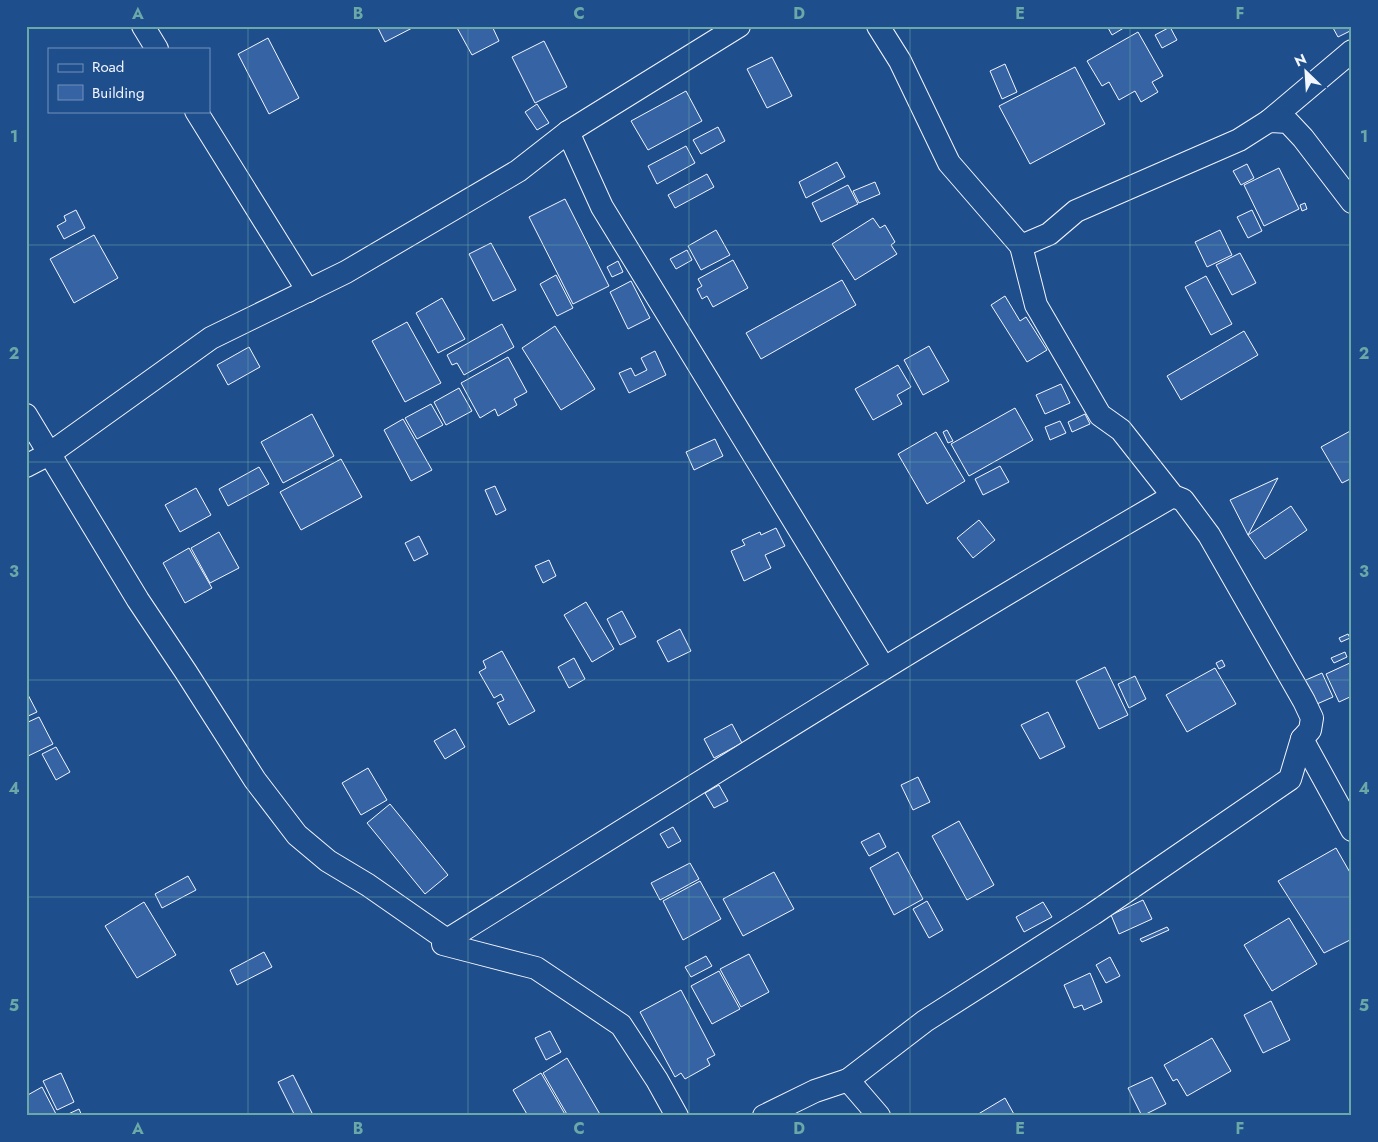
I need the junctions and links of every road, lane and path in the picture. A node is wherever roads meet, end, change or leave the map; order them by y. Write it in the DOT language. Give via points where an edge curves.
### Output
graph roads {
  1 [pos="143,26"];
  2 [pos="739,26"];
  3 [pos="878,26"];
  4 [pos="156,48"];
  5 [pos="1352,51"];
  6 [pos="197,112"];
  7 [pos="1268,121"];
  8 [pos="568,132"];
  9 [pos="1352,202"];
  10 [pos="1021,246"];
  11 [pos="308,291"];
  12 [pos="26,415"];
  13 [pos="49,454"];
  14 [pos="26,466"];
  15 [pos="1173,496"];
  16 [pos="884,668"];
  17 [pos="1302,739"];
  18 [pos="1352,830"];
  19 [pos="447,940"];
  20 [pos="848,1080"];
  21 [pos="677,1116"];
  22 [pos="764,1116"];
  23 [pos="879,1116"];
  1 -- 4 [label="street"];
  2 -- 8 [label="street"];
  3 -- 10 [label="street" via="900,61 949,163"];
  5 -- 7 [label="street"];
  6 -- 11 [label="street"];
  7 -- 9 [label="street" via="1288,122"];
  7 -- 10 [label="street" via="1239,140 1076,211 1049,234"];
  8 -- 11 [label="street" via="518,170 346,272"];
  8 -- 16 [label="street" via="602,207"];
  10 -- 15 [label="street" via="1036,305 1100,415 1121,430"];
  11 -- 13 [label="street" via="211,338"];
  12 -- 13 [label="street"];
  13 -- 14 [label="street"];
  13 -- 19 [label="street" via="138,600 255,780 296,835 328,861"];
  15 -- 16 [label="street"];
  15 -- 17 [label="street" via="1183,500 1210,535 1304,701 1312,718 1310,730"];
  16 -- 19 [label="street"];
  17 -- 18 [label="street"];
  17 -- 20 [label="street" via="1290,779 1092,914 925,1021"];
  19 -- 21 [label="street" via="443,944 536,968 621,1025"];
  20 -- 22 [label="street" via="815,1091"];
  20 -- 23 [label="street"];
}
